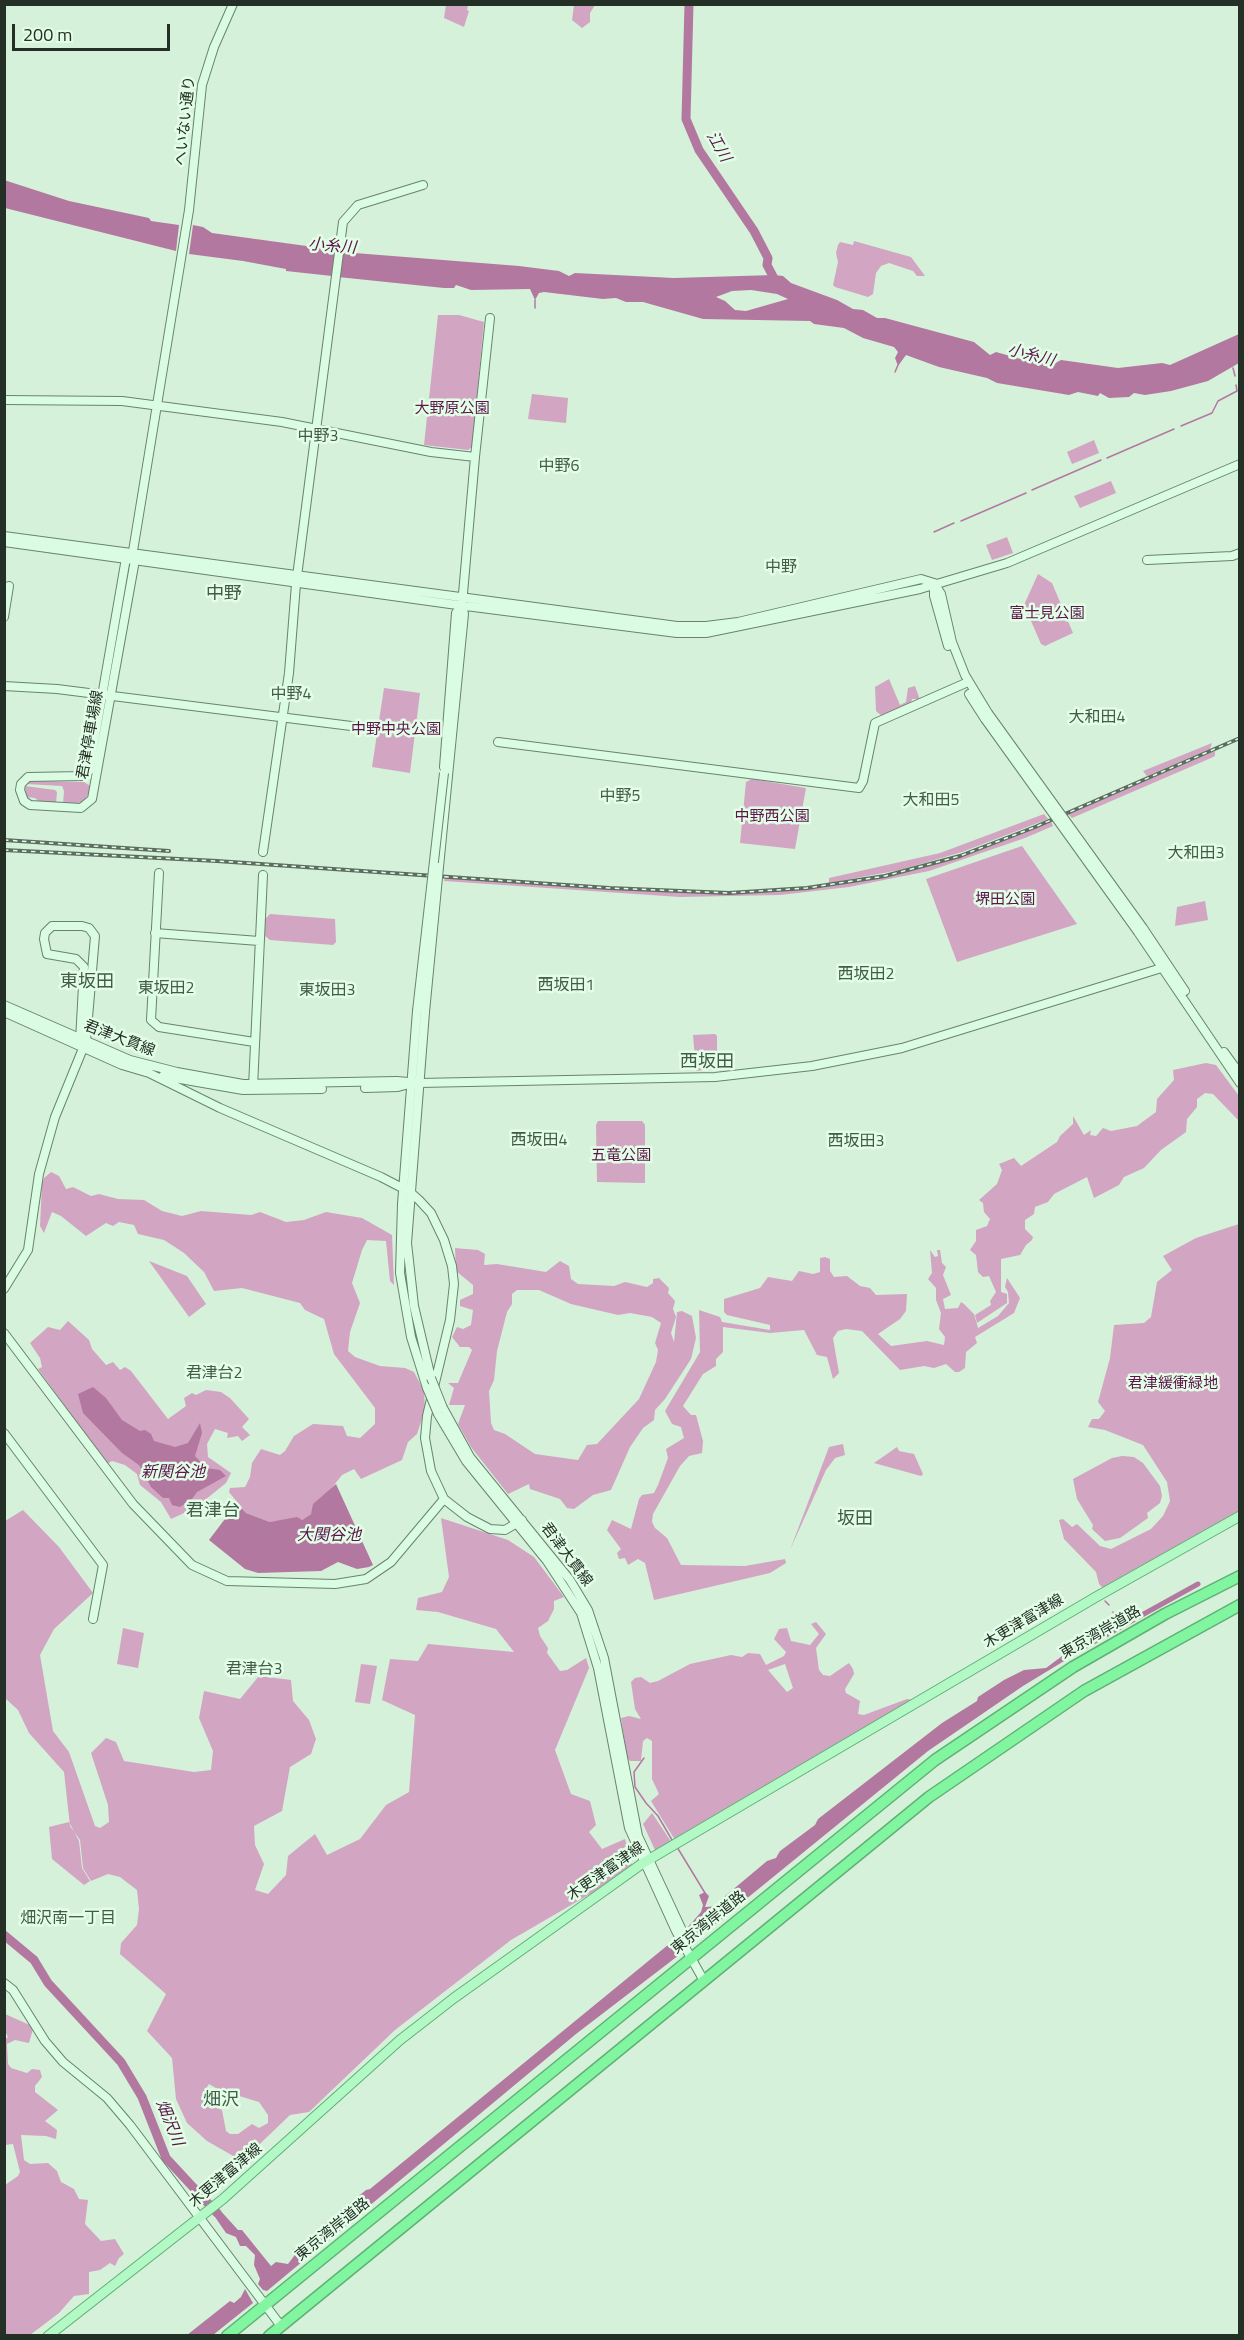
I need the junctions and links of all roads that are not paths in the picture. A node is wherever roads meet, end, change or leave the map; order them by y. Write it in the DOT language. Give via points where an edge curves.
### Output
graph roads {
  1 [pos="233,4"];
  2 [pos="423,184"];
  3 [pos="490,318"];
  4 [pos="4,400"];
  5 [pos="158,406"];
  6 [pos="315,429"];
  7 [pos="475,456"];
  8 [pos="1239,464"];
  9 [pos="4,536"];
  10 [pos="4,542"];
  11 [pos="1239,553"];
  12 [pos="131,557"];
  13 [pos="1147,560"];
  14 [pos="297,574"];
  15 [pos="934,583"];
  16 [pos="296,584"];
  17 [pos="9,586"];
  18 [pos="462,600"];
  19 [pos="4,617"];
  20 [pos="966,683"];
  21 [pos="4,686"];
  22 [pos="102,694"];
  23 [pos="112,695"];
  24 [pos="282,717"];
  25 [pos="375,729"];
  26 [pos="498,742"];
  27 [pos="263,852"];
  28 [pos="159,873"];
  29 [pos="263,875"];
  30 [pos="155,933"];
  31 [pos="259,941"];
  32 [pos="1165,967"];
  33 [pos="4,1005"];
  34 [pos="4,1012"];
  35 [pos="83,1042"];
  36 [pos="254,1042"];
  37 [pos="149,1073"];
  38 [pos="1239,1074"];
  39 [pos="196,1080"];
  40 [pos="416,1083"];
  41 [pos="1239,1083"];
  42 [pos="253,1087"];
  43 [pos="212,1105"];
  44 [pos="406,1190"];
  45 [pos="4,1289"];
  46 [pos="4,1333"];
  47 [pos="441,1411"];
  48 [pos="4,1433"];
  49 [pos="444,1499"];
  50 [pos="1239,1516"];
  51 [pos="519,1522"];
  52 [pos="1239,1575"];
  53 [pos="1239,1583"];
  54 [pos="1239,1605"];
  55 [pos="1165,1614"];
  56 [pos="93,1619"];
  57 [pos="646,1861"];
  58 [pos="689,1951"];
  59 [pos="704,1981"];
  60 [pos="4,1983"];
  61 [pos="199,2219"];
  62 [pos="263,2302"];
  63 [pos="281,2326"];
  64 [pos="48,2336"];
  65 [pos="227,2336"];
  66 [pos="269,2336"];
  1 -- 5 [label="street, へいない通り" via="202,85 189,211"];
  2 -- 6 [label="street" via="358,205 346,217"];
  3 -- 7 [label="street"];
  4 -- 5 [label="street" via="88,399"];
  5 -- 6 [label="street"];
  5 -- 12 [label="street, へいない通り"];
  6 -- 7 [label="street" via="431,452"];
  6 -- 14 [label="street"];
  7 -- 18 [label="street"];
  8 -- 15 [label="street" via="1020,558"];
  9 -- 12 [label="street"];
  10 -- 12 [label="street"];
  11 -- 13 [label="street"];
  12 -- 14 [label="street"];
  12 -- 16 [label="street"];
  12 -- 22 [label="street, 君津停車場線"];
  12 -- 23 [label="street, 君津停車場線"];
  14 -- 16 [label="street"];
  14 -- 18 [label="street"];
  15 -- 18 [label="street" via="740,628 694,634"];
  15 -- 20 [label="street" via="942,630"];
  16 -- 18 [label="street"];
  16 -- 24 [label="street"];
  17 -- 19 [label="street"];
  18 -- 40 [label="street, bridge" via="456,613 446,773"];
  20 -- 26 [label="street" via="875,723 859,788"];
  20 -- 32 [label="street, bridge"];
  21 -- 22 [label="street"];
  22 -- 23 [label="street"];
  22 -- 23 [label="street, 君津停車場線" via="88,771 82,776 28,777 20,790 24,801 30,805 81,808 92,799"];
  23 -- 24 [label="street"];
  24 -- 25 [label="street"];
  24 -- 27 [label="street"];
  28 -- 30 [label="street"];
  29 -- 31 [label="street"];
  30 -- 31 [label="street"];
  30 -- 36 [label="street" via="150,1013 154,1024"];
  31 -- 36 [label="street"];
  32 -- 38 [label="street"];
  32 -- 40 [label="street" via="903,1048 812,1066 714,1077"];
  32 -- 41 [label="street"];
  33 -- 35 [label="street, 君津大貫線"];
  34 -- 35 [label="street, 君津大貫線"];
  35 -- 35 [label="street" via="84,968 76,959 47,954 45,933 52,926 82,926 94,936"];
  35 -- 37 [label="street, 君津大貫線" via="122,1065"];
  35 -- 39 [label="street, 君津大貫線"];
  35 -- 45 [label="street" via="39,1174 28,1250"];
  36 -- 42 [label="street"];
  37 -- 39 [label="street"];
  37 -- 43 [label="street, 君津大貫線"];
  39 -- 42 [label="street"];
  39 -- 43 [label="street"];
  40 -- 42 [label="street"];
  40 -- 44 [label="street"];
  43 -- 44 [label="street, 君津大貫線"];
  44 -- 47 [label="street, 君津大貫線, bridge" via="409,1272"];
  44 -- 47 [label="street, 君津大貫線, bridge" via="400,1253 403,1303 427,1388"];
  44 -- 49 [label="street" via="435,1221 452,1266 450,1320 425,1438 431,1471"];
  46 -- 49 [label="street" via="150,1523 192,1565 227,1581 335,1584 366,1579 391,1562"];
  47 -- 51 [label="street, 君津大貫線" via="466,1461"];
  48 -- 56 [label="street" via="103,1565"];
  49 -- 51 [label="street" via="490,1529 501,1531"];
  50 -- 57 [label="main road, 木更津富津線"];
  51 -- 57 [label="street, 君津大貫線" via="570,1580 592,1619 604,1658"];
  52 -- 55 [label="highway, 東京湾岸道路"];
  53 -- 55 [label="highway"];
  54 -- 59 [label="highway" via="1123,1667 971,1766"];
  55 -- 58 [label="highway, 東京湾岸道路" via="1043,1685 935,1760"];
  57 -- 58 [label="street, 君津大貫線"];
  57 -- 61 [label="main road, 木更津富津線" via="400,2040"];
  58 -- 59 [label="street, 君津大貫線"];
  58 -- 62 [label="highway, 東京湾岸道路"];
  59 -- 63 [label="highway"];
  60 -- 61 [label="street" via="13,1990 63,2062 107,2098 125,2119"];
  61 -- 62 [label="street"];
  61 -- 64 [label="main road, 木更津富津線"];
  62 -- 63 [label="street"];
  62 -- 65 [label="highway, 東京湾岸道路"];
  63 -- 66 [label="highway"];
}
